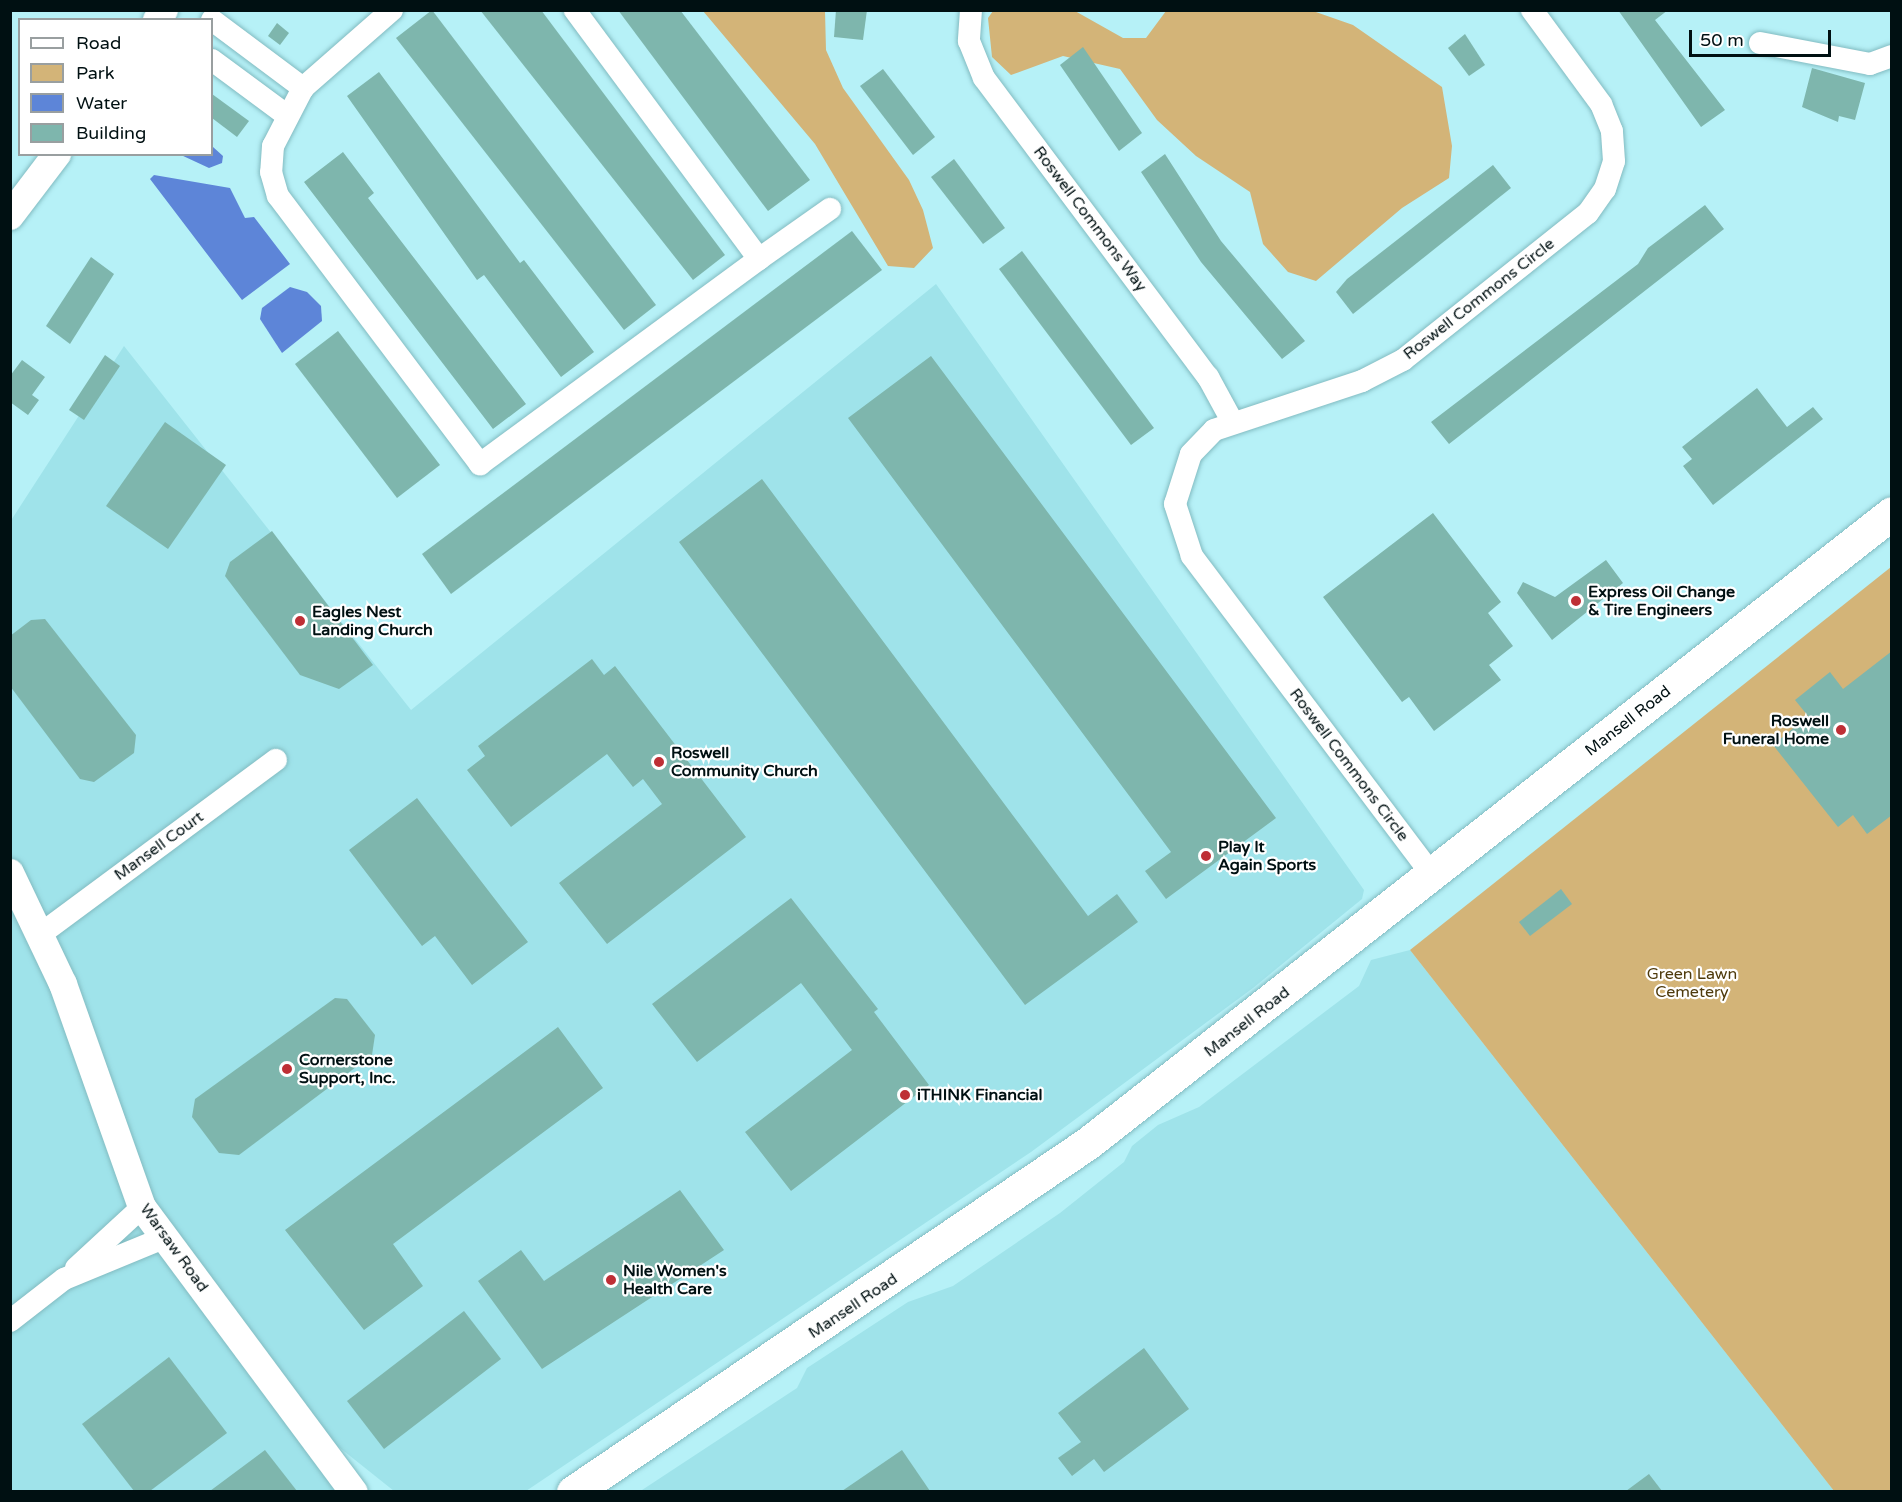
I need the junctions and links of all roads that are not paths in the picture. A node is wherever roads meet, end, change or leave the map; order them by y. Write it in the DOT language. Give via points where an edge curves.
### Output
graph roads {
  1 [pos="392,10"];
  2 [pos="574,10"];
  3 [pos="971,10"];
  4 [pos="1532,10"];
  5 [pos="213,21"];
  6 [pos="1760,43"];
  7 [pos="1892,56"];
  8 [pos="262,58"];
  9 [pos="213,61"];
  10 [pos="244,84"];
  11 [pos="303,88"];
  12 [pos="285,114"];
  13 [pos="55,156"];
  14 [pos="830,209"];
  15 [pos="10,216"];
  16 [pos="759,259"];
  17 [pos="1232,421"];
  18 [pos="1892,513"];
  19 [pos="276,760"];
  20 [pos="10,873"];
  21 [pos="1433,876"];
  22 [pos="42,933"];
  23 [pos="142,1207"];
  24 [pos="165,1237"];
  25 [pos="64,1279"];
  26 [pos="10,1321"];
  27 [pos="354,1491"];
  28 [pos="573,1491"];
  1 -- 11 [label="street"];
  2 -- 16 [label="street"];
  3 -- 17 [label="street, Roswell Commons Way" via="969,41 984,78 1208,377"];
  4 -- 17 [label="street, Roswell Commons Circle" via="1601,104 1612,131 1614,161 1605,189 1587,213 1403,360 1362,381"];
  5 -- 8 [label="street"];
  6 -- 7 [label="street" via="1870,64"];
  8 -- 10 [label="street"];
  8 -- 11 [label="street"];
  9 -- 10 [label="street"];
  10 -- 12 [label="street"];
  11 -- 12 [label="street"];
  12 -- 16 [label="street" via="273,146 271,172 278,196 480,464"];
  13 -- 15 [label="street"];
  14 -- 16 [label="street"];
  17 -- 21 [label="street, Roswell Commons Circle" via="1201,441 1182,471 1176,504 1183,540"];
  18 -- 21 [label="main road, Mansell Road"];
  19 -- 22 [label="street, Mansell Court"];
  20 -- 22 [label="street, Warsaw Road"];
  21 -- 28 [label="main road, Mansell Road" via="1071,1156"];
  22 -- 23 [label="street, Warsaw Road"];
  23 -- 24 [label="street, Warsaw Road"];
  23 -- 25 [label="street"];
  24 -- 25 [label="street"];
  24 -- 27 [label="street, Warsaw Road"];
  25 -- 26 [label="street"];
}
